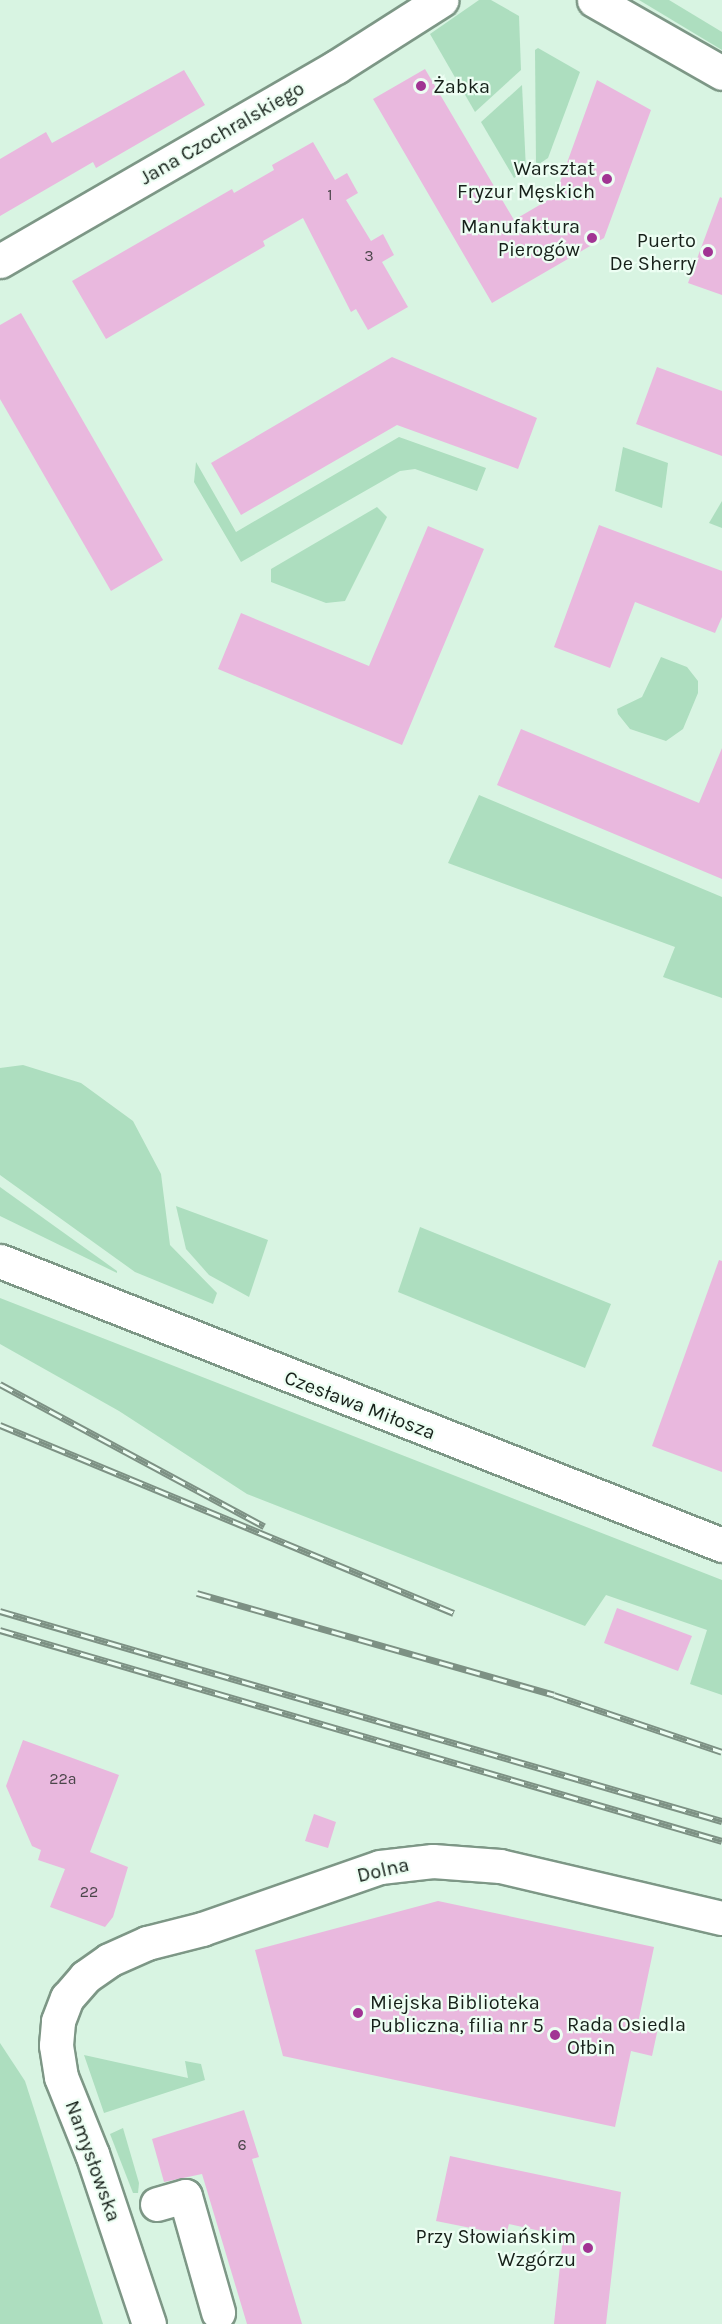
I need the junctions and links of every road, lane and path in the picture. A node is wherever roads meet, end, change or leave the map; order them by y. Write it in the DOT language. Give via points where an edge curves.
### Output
graph roads {
  1 [pos="441,0"];
  2 [pos="594,0"];
  3 [pos="722,73"];
  4 [pos="0,261"];
  5 [pos="0,1261"];
  6 [pos="722,1545"];
  7 [pos="722,1918"];
  8 [pos="67,1998"];
  9 [pos="157,2204"];
  10 [pos="218,2312"];
  11 [pos="149,2324"];
  1 -- 4 [label="street, Jana Czochralskiego" via="336,67"];
  2 -- 3 [label="street"];
  5 -- 6 [label="street, Czesława Miłosza"];
  7 -- 8 [label="street, Dolna" via="500,1866 433,1861 380,1867 202,1929 147,1943 108,1960 85,1977"];
  8 -- 11 [label="street, Namysłowska" via="58,2021 56,2045 61,2077 92,2154"];
  9 -- 10 [label="street" via="185,2196"];
}
